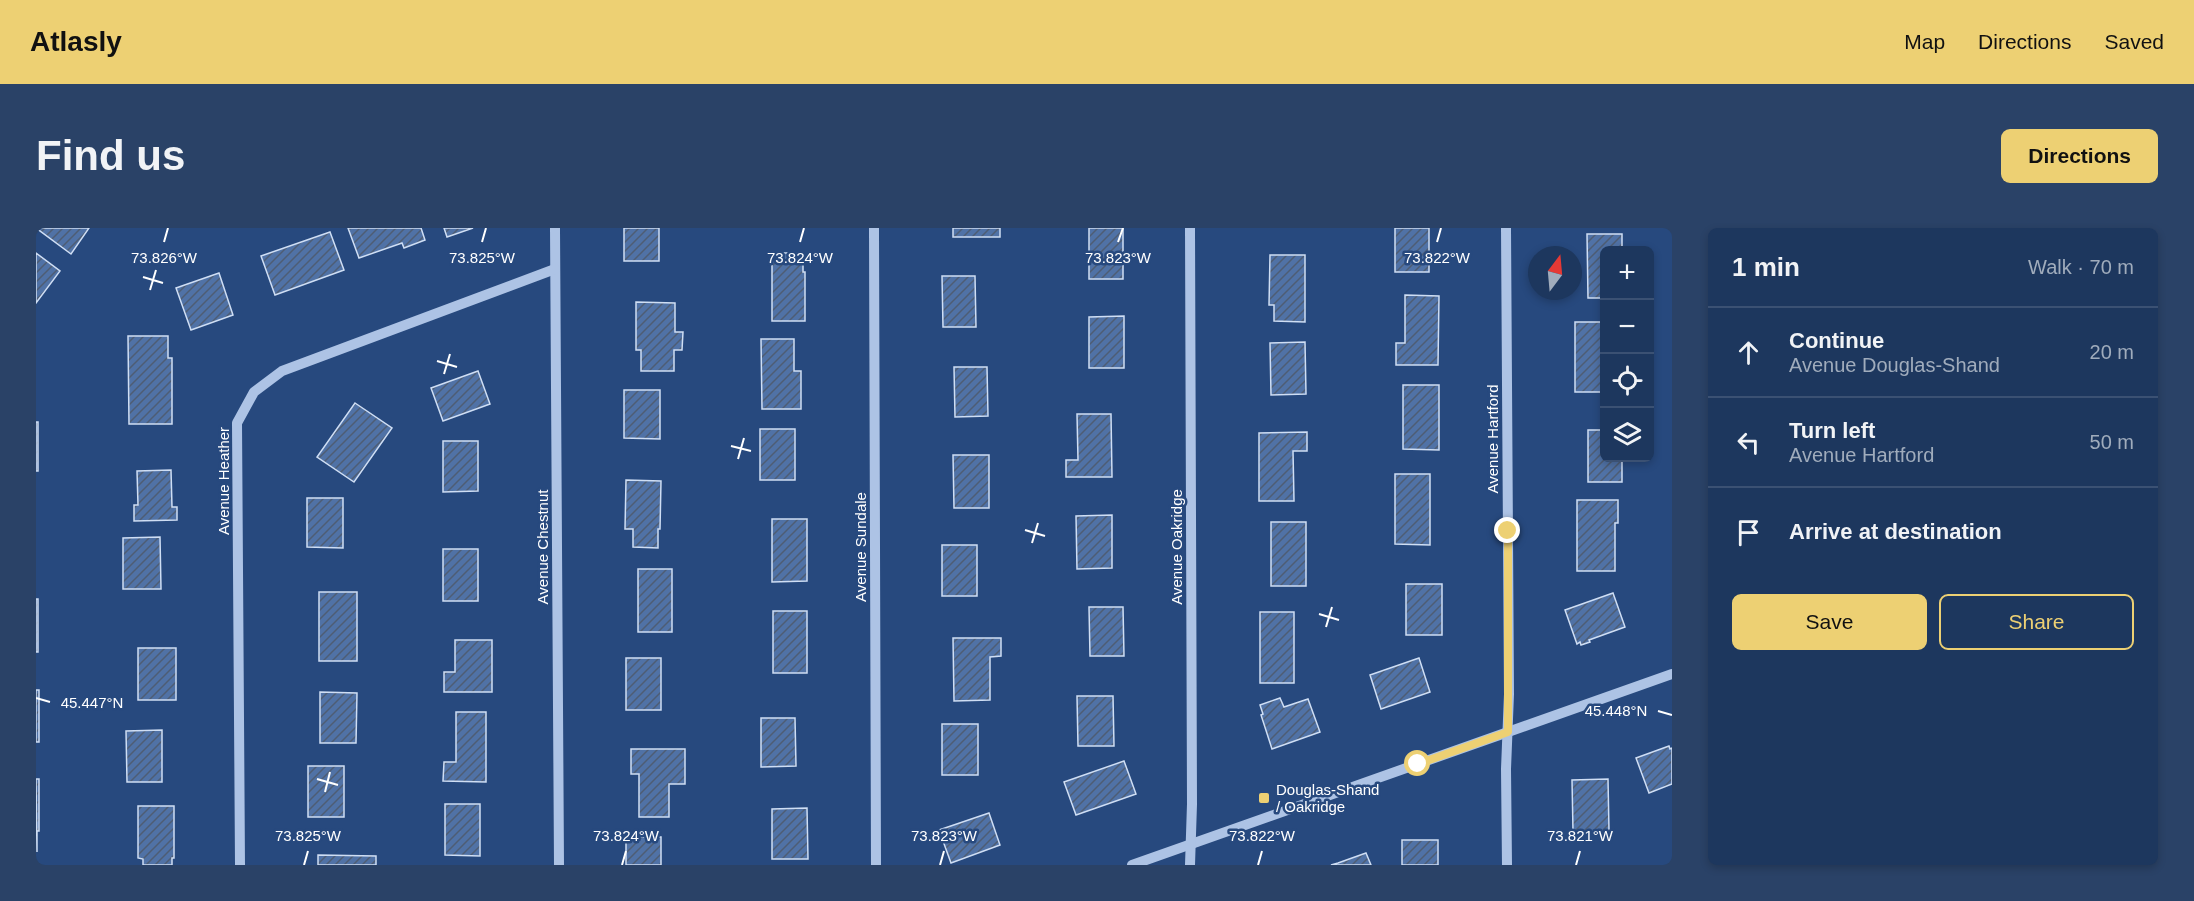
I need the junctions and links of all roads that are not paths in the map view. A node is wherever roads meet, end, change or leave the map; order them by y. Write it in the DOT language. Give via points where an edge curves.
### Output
graph roads {
  1 [pos="555,228"];
  2 [pos="874,228"];
  3 [pos="1190,228"];
  4 [pos="1506,228"];
  5 [pos="555,269"];
  6 [pos="1672,674"];
  7 [pos="1508,732"];
  8 [pos="1190,844"];
  9 [pos="240,865"];
  10 [pos="559,865"];
  11 [pos="876,865"];
  12 [pos="1131,865"];
  13 [pos="1190,865"];
  14 [pos="1507,865"];
  1 -- 5 [label="street, Avenue Chestnut"];
  2 -- 11 [label="street, Avenue Sundale"];
  3 -- 8 [label="street, Avenue Oakridge"];
  4 -- 7 [label="street, Avenue Hartford"];
  5 -- 9 [label="street, Avenue Heather" via="282,371 254,392 237,423"];
  5 -- 10 [label="street, Avenue Chestnut"];
  6 -- 7 [label="street"];
  7 -- 8 [label="street"];
  7 -- 14 [label="street, Avenue Hartford"];
  8 -- 12 [label="street"];
  8 -- 13 [label="street, Avenue Oakridge"];
}
